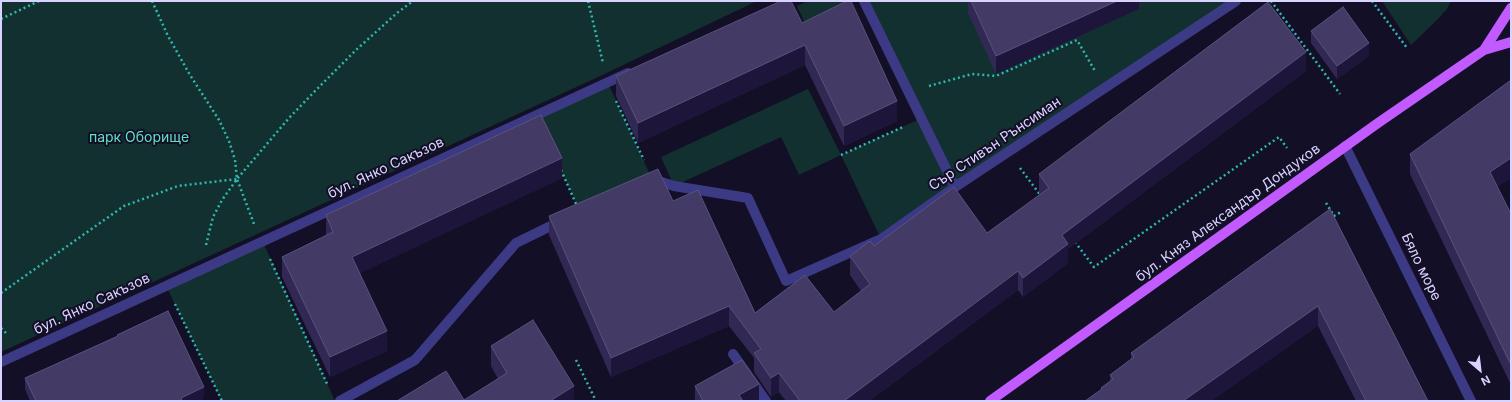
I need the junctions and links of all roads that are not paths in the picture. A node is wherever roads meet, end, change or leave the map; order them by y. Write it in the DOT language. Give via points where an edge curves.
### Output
graph roads {
  1 [pos="864,1"];
  2 [pos="1236,1"];
  3 [pos="1511,8"];
  4 [pos="1511,42"];
  5 [pos="1484,50"];
  6 [pos="636,70"];
  7 [pos="1345,146"];
  8 [pos="649,181"];
  9 [pos="955,187"];
  10 [pos="580,212"];
  11 [pos="733,354"];
  12 [pos="1,362"];
  13 [pos="340,401"];
  14 [pos="766,401"];
  15 [pos="990,401"];
  16 [pos="1471,401"];
  1 -- 9 [label="street"];
  2 -- 9 [label="street, Сър Стивън Рънсиман"];
  3 -- 5 [label="main road, бул. Княз Александър Дондуков"];
  4 -- 5 [label="main road, бул. Княз Александър Дондуков"];
  5 -- 7 [label="main road, бул. Княз Александър Дондуков"];
  6 -- 12 [label="street, бул. Янко Сакъзов"];
  7 -- 15 [label="main road, бул. Княз Александър Дондуков"];
  7 -- 16 [label="street, Бяло море"];
  8 -- 9 [label="street, Сър Стивън Рънсиман" via="748,198 786,281 881,239"];
  10 -- 13 [label="street" via="516,243 415,360"];
  11 -- 14 [label="street"];
}
